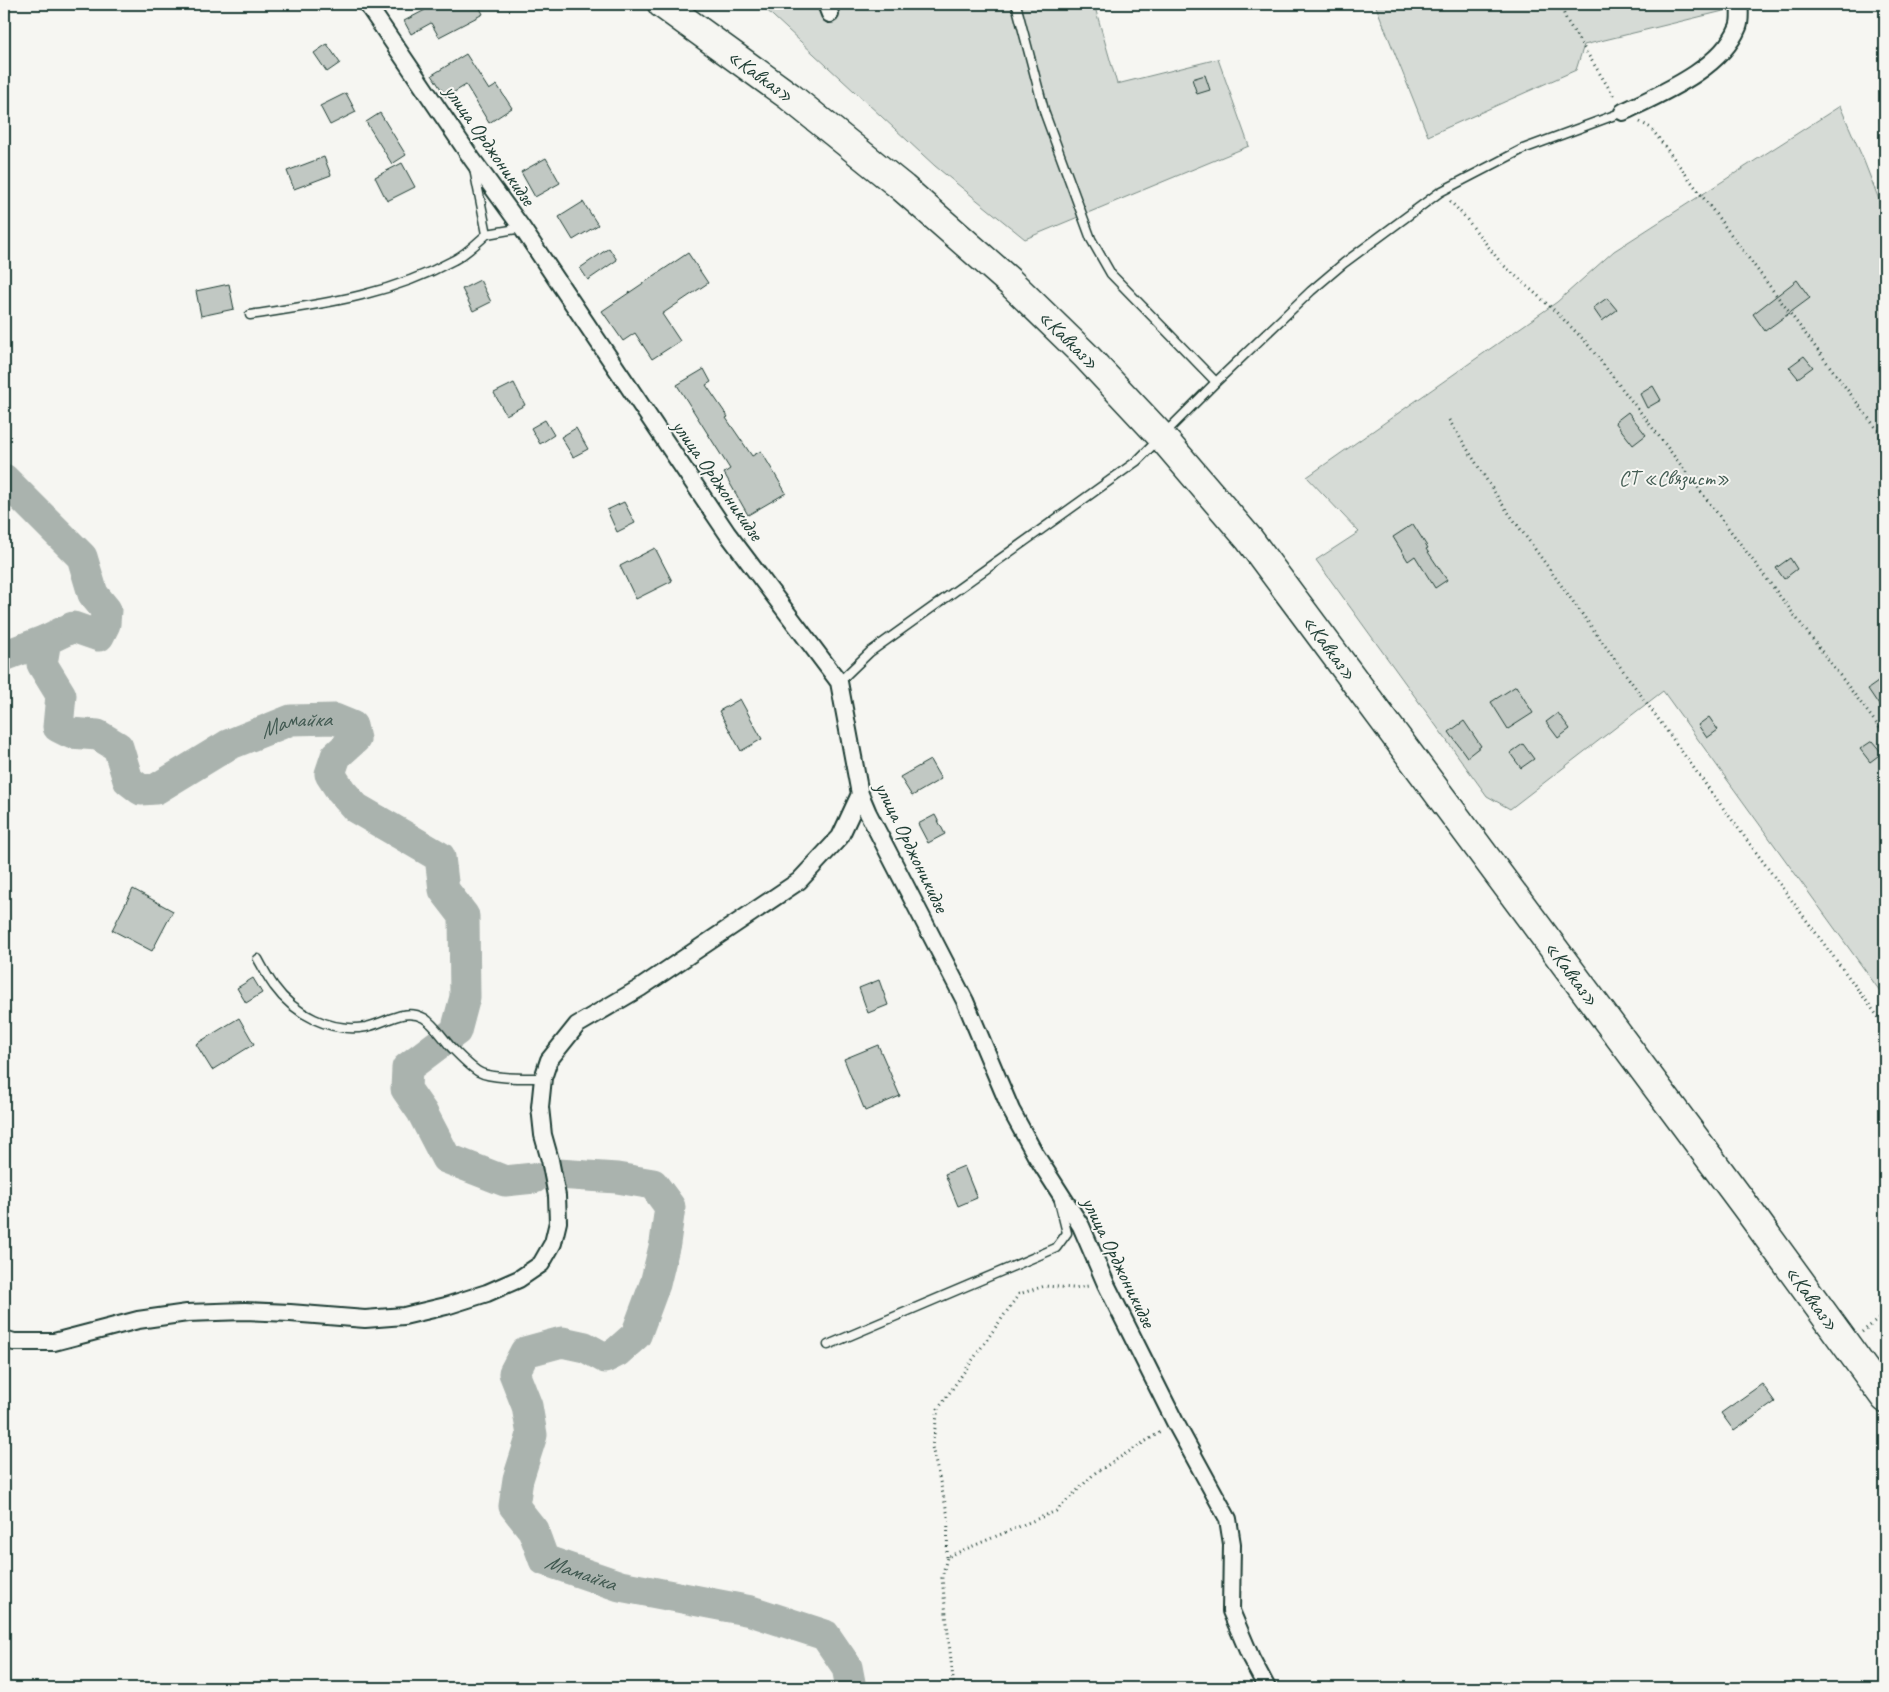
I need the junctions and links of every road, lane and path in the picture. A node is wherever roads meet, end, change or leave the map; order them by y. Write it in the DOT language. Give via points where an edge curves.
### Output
graph roads {
  1 [pos="367,4"];
  2 [pos="662,4"];
  3 [pos="1016,4"];
  4 [pos="1560,4"];
  5 [pos="1740,4"];
  6 [pos="1624,112"];
  7 [pos="472,159"];
  8 [pos="1440,192"];
  9 [pos="522,228"];
  10 [pos="487,234"];
  11 [pos="250,315"];
  12 [pos="1216,382"];
  13 [pos="1449,420"];
  14 [pos="1161,436"];
  15 [pos="1885,440"];
  16 [pos="839,682"];
  17 [pos="1885,735"];
  18 [pos="860,794"];
  19 [pos="258,959"];
  20 [pos="1885,1026"];
  21 [pos="542,1078"];
  22 [pos="1054,1184"];
  23 [pos="1106,1284"];
  24 [pos="1885,1314"];
  25 [pos="4,1339"];
  26 [pos="1845,1344"];
  27 [pos="828,1345"];
  28 [pos="1885,1398"];
  29 [pos="1175,1422"];
  30 [pos="948,1557"];
  31 [pos="954,1688"];
  32 [pos="1266,1688"];
  1 -- 7 [label="street, улица Орджоникидзе"];
  2 -- 14 [label="highway, «Кавказ»" via="789,96 903,188 1010,282"];
  3 -- 12 [label="lane" via="1045,114 1090,239 1112,274"];
  4 -- 6 [label="path"];
  5 -- 6 [label="street" via="1739,26 1723,50 1694,76"];
  6 -- 8 [label="lane" via="1523,149"];
  6 -- 15 [label="path" via="1652,128"];
  7 -- 9 [label="street, улица Орджоникидзе"];
  7 -- 10 [label="lane"];
  8 -- 12 [label="lane" via="1344,263"];
  8 -- 17 [label="path" via="1465,217 1501,263 1584,341"];
  9 -- 10 [label="lane"];
  9 -- 16 [label="street, улица Орджоникидзе" via="727,533"];
  10 -- 11 [label="lane" via="456,259 400,285 341,301"];
  12 -- 14 [label="lane"];
  13 -- 20 [label="path" via="1500,501"];
  14 -- 16 [label="lane" via="1137,461 870,652"];
  14 -- 26 [label="highway, «Кавказ»" via="1248,539"];
  16 -- 18 [label="street, улица Орджоникидзе"];
  18 -- 21 [label="street" via="840,838 799,881 640,988 577,1025 549,1060"];
  18 -- 22 [label="street, улица Орджоникидзе" via="965,1001 1011,1110"];
  19 -- 21 [label="lane" via="274,986 291,1004 313,1019 340,1028 366,1027 411,1014 425,1019 479,1072"];
  21 -- 25 [label="street" via="543,1136 552,1169 558,1222 553,1244 541,1264 519,1279 471,1298 404,1316 365,1319 290,1313 187,1313 138,1320 54,1342"];
  22 -- 23 [label="street, улица Орджоникидзе" via="1082,1226"];
  22 -- 27 [label="lane" via="1067,1234 1056,1248"];
  23 -- 29 [label="street, улица Орджоникидзе"];
  23 -- 30 [label="path" via="1072,1288 1045,1286 1019,1294 938,1409 932,1448 948,1516"];
  24 -- 26 [label="path"];
  26 -- 28 [label="highway, «Кавказ»"];
  29 -- 30 [label="path" via="1095,1474 1056,1511"];
  29 -- 32 [label="street, улица Орджоникидзе" via="1228,1519 1232,1544 1231,1611"];
  30 -- 31 [label="path" via="942,1578"];
}
